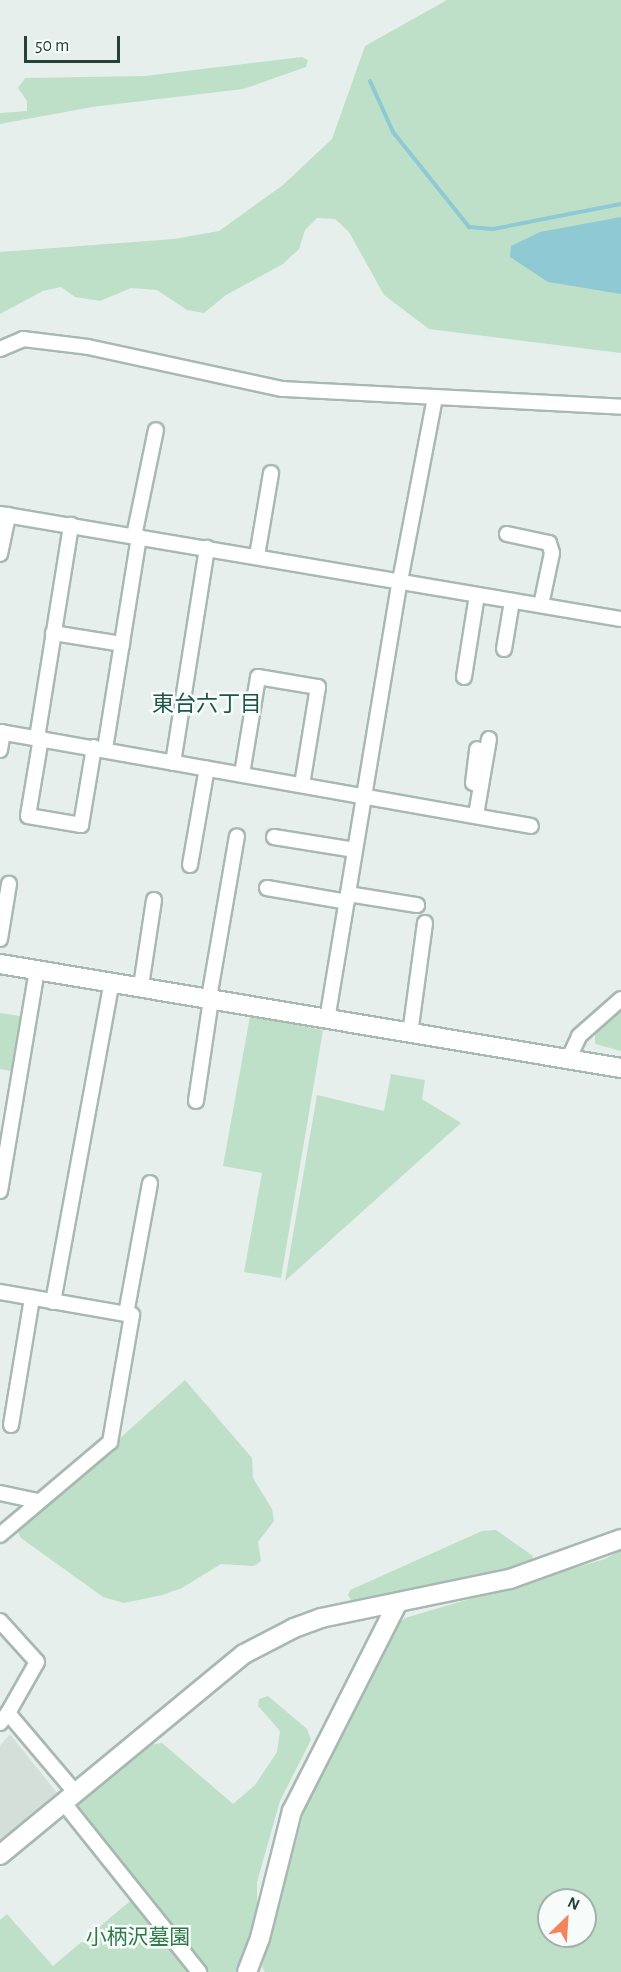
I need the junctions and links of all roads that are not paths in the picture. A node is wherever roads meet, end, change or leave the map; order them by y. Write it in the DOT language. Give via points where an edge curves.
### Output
graph roads {
  1 [pos="0,349"];
  2 [pos="435,398"];
  3 [pos="621,407"];
  4 [pos="156,430"];
  5 [pos="272,473"];
  6 [pos="4,514"];
  7 [pos="71,525"];
  8 [pos="507,534"];
  9 [pos="137,536"];
  10 [pos="207,548"];
  11 [pos="0,554"];
  12 [pos="257,556"];
  13 [pos="400,581"];
  14 [pos="477,595"];
  15 [pos="512,601"];
  16 [pos="541,605"];
  17 [pos="621,619"];
  18 [pos="53,633"];
  19 [pos="122,644"];
  20 [pos="504,649"];
  21 [pos="464,677"];
  22 [pos="2,732"];
  23 [pos="39,738"];
  24 [pos="489,739"];
  25 [pos="99,748"];
  26 [pos="477,749"];
  27 [pos="0,750"];
  28 [pos="173,763"];
  29 [pos="207,768"];
  30 [pos="242,774"];
  31 [pos="302,785"];
  32 [pos="364,796"];
  33 [pos="473,815"];
  34 [pos="531,826"];
  35 [pos="237,836"];
  36 [pos="274,837"];
  37 [pos="355,850"];
  38 [pos="190,865"];
  39 [pos="9,884"];
  40 [pos="267,888"];
  41 [pos="347,898"];
  42 [pos="154,900"];
  43 [pos="417,905"];
  44 [pos="425,922"];
  45 [pos="0,939"];
  46 [pos="0,964"];
  47 [pos="37,970"];
  48 [pos="112,981"];
  49 [pos="141,986"];
  50 [pos="210,999"];
  51 [pos="621,999"];
  52 [pos="327,1020"];
  53 [pos="410,1034"];
  54 [pos="568,1059"];
  55 [pos="621,1068"];
  56 [pos="196,1101"];
  57 [pos="150,1183"];
  58 [pos="0,1191"];
  59 [pos="0,1292"];
  60 [pos="32,1298"];
  61 [pos="53,1302"];
  62 [pos="126,1314"];
  63 [pos="11,1425"];
  64 [pos="0,1493"];
  65 [pos="39,1502"];
  66 [pos="0,1535"];
  67 [pos="621,1539"];
  68 [pos="397,1604"];
  69 [pos="0,1621"];
  70 [pos="4,1718"];
  71 [pos="69,1797"];
  72 [pos="0,1855"];
  73 [pos="199,1972"];
  74 [pos="247,1972"];
  1 -- 2 [label="street" via="23,339 283,389"];
  2 -- 3 [label="street"];
  2 -- 13 [label="street"];
  4 -- 9 [label="street"];
  5 -- 12 [label="street"];
  6 -- 7 [label="street"];
  6 -- 11 [label="street"];
  7 -- 9 [label="street"];
  7 -- 18 [label="street"];
  8 -- 16 [label="street" via="549,543 552,553"];
  9 -- 10 [label="street"];
  9 -- 19 [label="street"];
  10 -- 12 [label="street"];
  10 -- 28 [label="street"];
  12 -- 13 [label="street"];
  13 -- 14 [label="street"];
  13 -- 32 [label="street"];
  14 -- 15 [label="street"];
  14 -- 21 [label="street"];
  15 -- 16 [label="street"];
  15 -- 20 [label="street"];
  16 -- 17 [label="street"];
  18 -- 19 [label="street"];
  18 -- 23 [label="street"];
  19 -- 25 [label="street"];
  22 -- 23 [label="street"];
  22 -- 27 [label="street"];
  23 -- 25 [label="street"];
  23 -- 25 [label="street" via="28,816 81,825"];
  24 -- 33 [label="street"];
  25 -- 28 [label="street"];
  26 -- 33 [label="street"];
  28 -- 29 [label="street"];
  29 -- 30 [label="street"];
  29 -- 38 [label="street"];
  30 -- 31 [label="street"];
  30 -- 31 [label="street" via="258,677 318,687"];
  31 -- 32 [label="street"];
  32 -- 33 [label="street"];
  32 -- 37 [label="street"];
  33 -- 34 [label="street"];
  35 -- 50 [label="street"];
  36 -- 37 [label="street"];
  37 -- 41 [label="street"];
  39 -- 45 [label="street"];
  40 -- 41 [label="street"];
  41 -- 43 [label="street"];
  41 -- 52 [label="street"];
  42 -- 49 [label="street"];
  44 -- 53 [label="street"];
  46 -- 47 [label="street"];
  47 -- 48 [label="street"];
  47 -- 58 [label="street"];
  48 -- 49 [label="street"];
  48 -- 61 [label="street"];
  49 -- 50 [label="street"];
  50 -- 52 [label="street"];
  50 -- 56 [label="street"];
  51 -- 54 [label="street" via="579,1036"];
  52 -- 53 [label="street"];
  53 -- 54 [label="street"];
  54 -- 55 [label="street"];
  57 -- 62 [label="street"];
  59 -- 60 [label="street"];
  60 -- 61 [label="street"];
  60 -- 63 [label="street"];
  61 -- 62 [label="street"];
  62 -- 65 [label="street" via="132,1315 110,1442"];
  64 -- 65 [label="street"];
  65 -- 66 [label="street"];
  67 -- 68 [label="street" via="510,1579"];
  68 -- 71 [label="street" via="321,1618 244,1654"];
  68 -- 74 [label="street" via="292,1811 260,1938"];
  69 -- 70 [label="street" via="37,1662"];
  70 -- 71 [label="street"];
  71 -- 72 [label="street"];
  71 -- 73 [label="street"];
}
